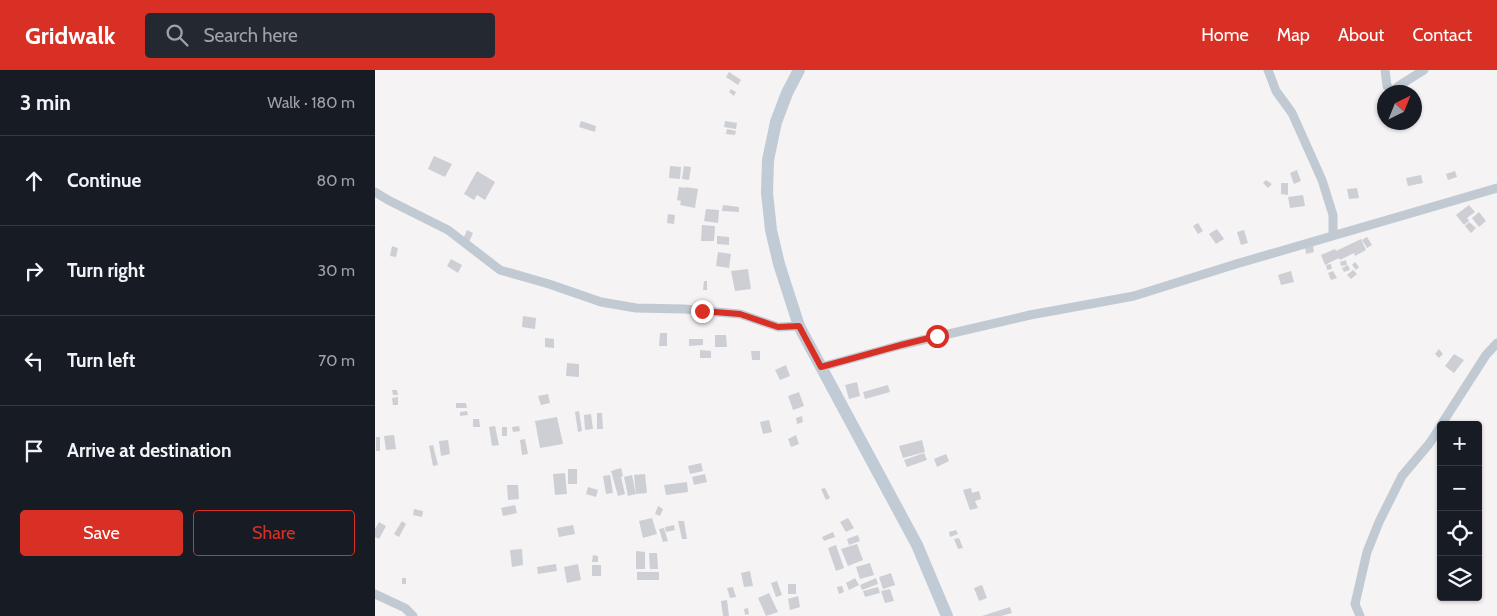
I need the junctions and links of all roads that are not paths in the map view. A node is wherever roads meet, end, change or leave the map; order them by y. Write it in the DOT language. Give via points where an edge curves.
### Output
graph roads {
  1 [pos="799,70"];
  2 [pos="1268,70"];
  3 [pos="1385,70"];
  4 [pos="1424,70"];
  5 [pos="1497,188"];
  6 [pos="375,192"];
  7 [pos="1333,235"];
  8 [pos="799,326"];
  9 [pos="1497,343"];
  10 [pos="821,367"];
  11 [pos="1444,421"];
  12 [pos="1437,431"];
  13 [pos="375,594"];
  14 [pos="413,616"];
  15 [pos="947,616"];
  16 [pos="1361,616"];
  1 -- 8 [label="main road" via="776,122 768,160 767,193 779,264"];
  2 -- 7 [label="street" via="1276,91 1292,113 1322,180 1333,215"];
  3 -- 4 [label="street" via="1387,86 1392,92"];
  5 -- 7 [label="street"];
  6 -- 8 [label="street" via="448,230 500,270 601,302 636,308 740,314 778,327"];
  7 -- 10 [label="street" via="1134,296 928,338"];
  8 -- 10 [label="main road"];
  9 -- 11 [label="street"];
  10 -- 15 [label="main road" via="917,545"];
  12 -- 16 [label="street" via="1402,476 1379,522 1367,552 1355,604"];
  13 -- 14 [label="street" via="405,608"];
}
